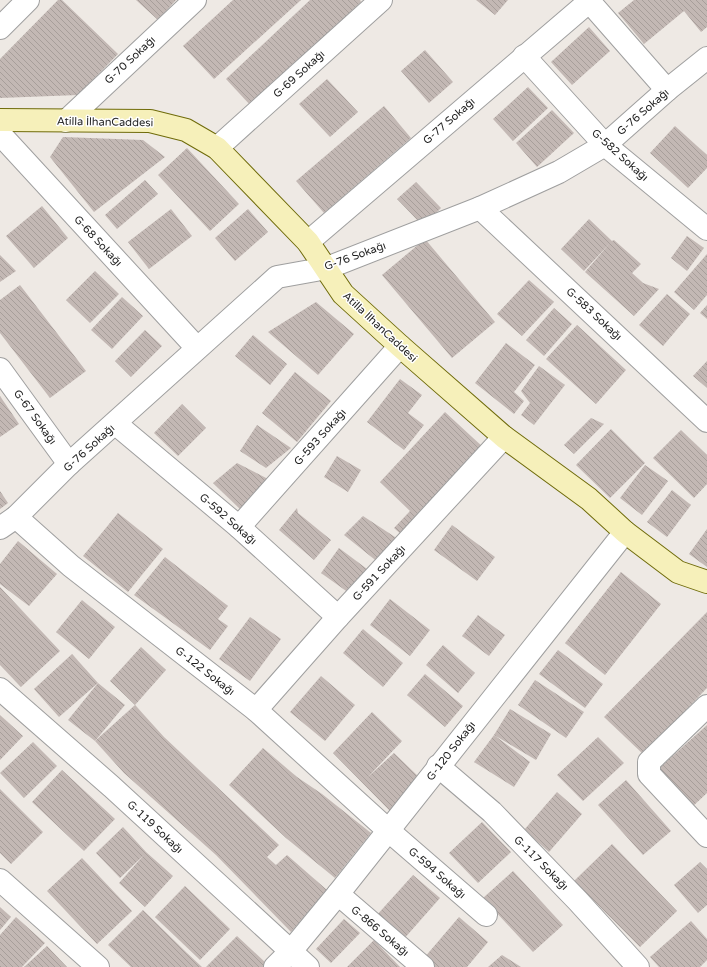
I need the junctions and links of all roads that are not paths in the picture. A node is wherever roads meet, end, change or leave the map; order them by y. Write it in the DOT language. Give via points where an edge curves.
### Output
graph roads {
  1 [pos="28,0"];
  2 [pos="194,0"];
  3 [pos="381,0"];
  4 [pos="589,0"];
  5 [pos="0,28"];
  6 [pos="524,56"];
  7 [pos="707,58"];
  8 [pos="666,90"];
  9 [pos="0,120"];
  10 [pos="66,121"];
  11 [pos="0,134"];
  12 [pos="605,145"];
  13 [pos="217,148"];
  14 [pos="480,208"];
  15 [pos="707,229"];
  16 [pos="308,242"];
  17 [pos="327,268"];
  18 [pos="400,346"];
  19 [pos="197,348"];
  20 [pos="0,369"];
  21 [pos="707,421"];
  22 [pos="116,424"];
  23 [pos="504,437"];
  24 [pos="69,464"];
  25 [pos="8,522"];
  26 [pos="239,527"];
  27 [pos="625,532"];
  28 [pos="707,582"];
  29 [pos="338,617"];
  30 [pos="0,689"];
  31 [pos="707,706"];
  32 [pos="256,710"];
  33 [pos="438,766"];
  34 [pos="389,831"];
  35 [pos="707,836"];
  36 [pos="0,880"];
  37 [pos="338,894"];
  38 [pos="486,915"];
  39 [pos="292,951"];
  40 [pos="98,967"];
  41 [pos="275,967"];
  42 [pos="308,967"];
  43 [pos="423,967"];
  44 [pos="638,967"];
  1 -- 5 [label="street"];
  2 -- 10 [label="street, G-70 Sokağı"];
  3 -- 13 [label="street, G-69 Sokağı"];
  4 -- 6 [label="street, G-77 Sokağı"];
  4 -- 8 [label="street"];
  6 -- 12 [label="street, G-582 Sokağı"];
  6 -- 16 [label="street, G-77 Sokağı"];
  7 -- 8 [label="street, G-76 Sokağı"];
  8 -- 12 [label="street, G-76 Sokağı"];
  9 -- 10 [label="main road, Atilla İlhanCaddesi"];
  10 -- 13 [label="main road, Atilla İlhanCaddesi" via="150,121 186,130"];
  11 -- 19 [label="street, G-68 Sokağı"];
  12 -- 14 [label="street, G-76 Sokağı" via="559,172"];
  12 -- 15 [label="street, G-582 Sokağı"];
  13 -- 16 [label="main road, Atilla İlhanCaddesi"];
  14 -- 17 [label="street, G-76 Sokağı"];
  14 -- 21 [label="street, G-583 Sokağı"];
  16 -- 17 [label="main road, Atilla İlhanCaddesi"];
  17 -- 18 [label="main road, Atilla İlhanCaddesi" via="343,294"];
  17 -- 19 [label="street, G-76 Sokağı" via="276,277"];
  18 -- 23 [label="main road, Atilla İlhanCaddesi"];
  18 -- 26 [label="street, G-593 Sokağı"];
  19 -- 22 [label="street, G-76 Sokağı"];
  20 -- 24 [label="street, G-67 Sokağı"];
  22 -- 24 [label="street, G-76 Sokağı"];
  22 -- 26 [label="street, G-592 Sokağı"];
  23 -- 27 [label="main road, Atilla İlhanCaddesi" via="588,499"];
  23 -- 29 [label="street, G-591 Sokağı"];
  24 -- 25 [label="street, G-76 Sokağı"];
  25 -- 32 [label="street, G-122 Sokağı" via="71,566"];
  26 -- 29 [label="street, G-592 Sokağı"];
  27 -- 28 [label="main road, Atilla İlhanCaddesi" via="678,572"];
  27 -- 33 [label="street, G-120 Sokağı"];
  29 -- 32 [label="street, G-591 Sokağı"];
  30 -- 39 [label="street, G-119 Sokağı"];
  31 -- 35 [label="street" via="649,762 649,774"];
  32 -- 34 [label="street, G-122 Sokağı"];
  33 -- 34 [label="street, G-120 Sokağı"];
  33 -- 44 [label="street, G-117 Sokağı" via="492,812"];
  34 -- 37 [label="street, G-120 Sokağı"];
  34 -- 38 [label="street, G-594 Sokağı"];
  36 -- 40 [label="street"];
  37 -- 39 [label="street, G-120 Sokağı"];
  37 -- 43 [label="street, G-866 Sokağı"];
  39 -- 41 [label="street, G-120 Sokağı"];
  39 -- 42 [label="street, G-119 Sokağı"];
}
